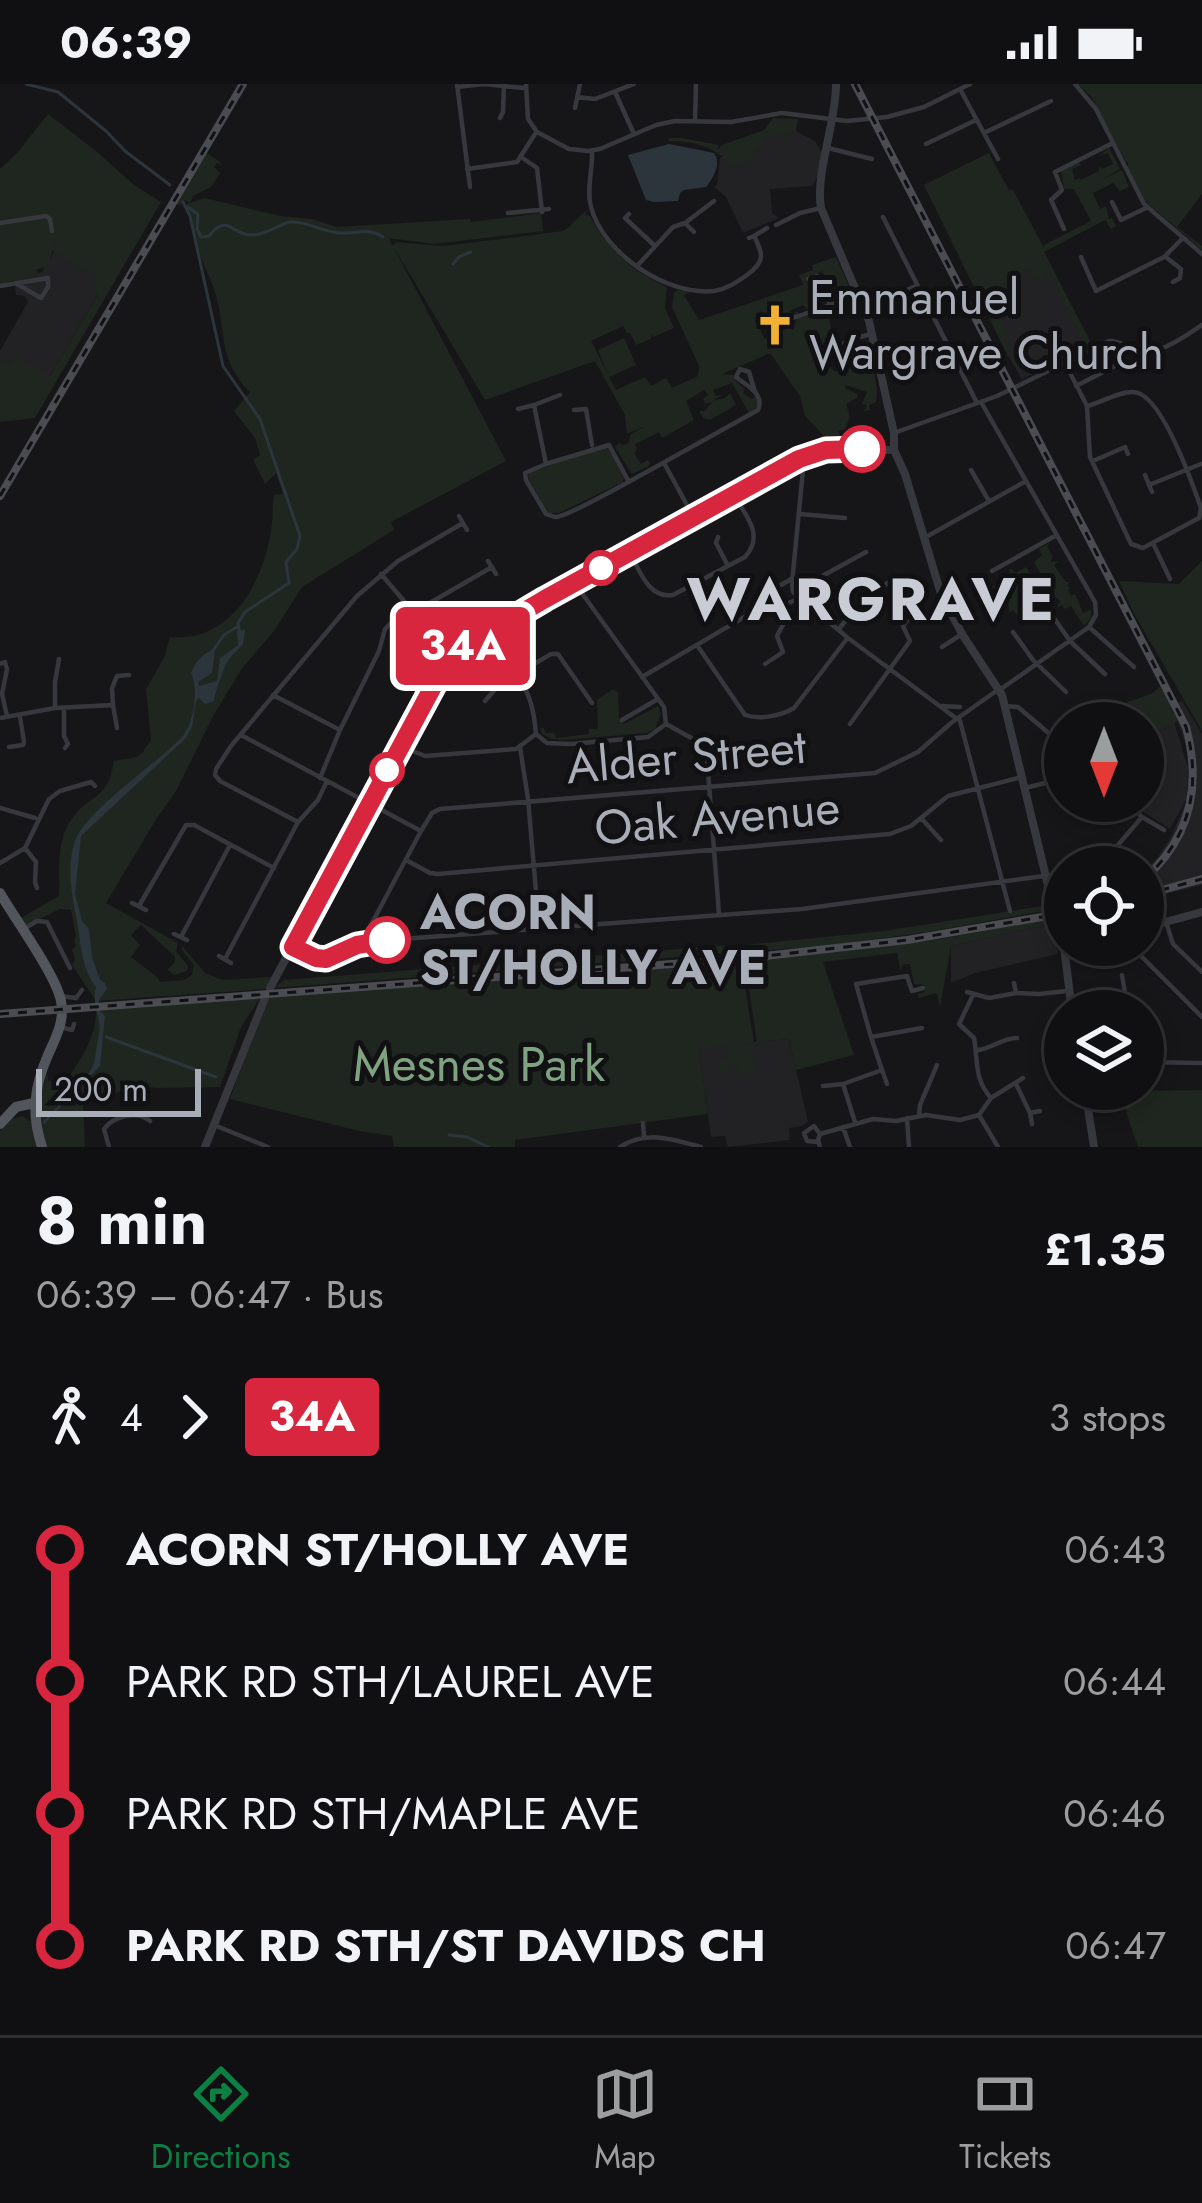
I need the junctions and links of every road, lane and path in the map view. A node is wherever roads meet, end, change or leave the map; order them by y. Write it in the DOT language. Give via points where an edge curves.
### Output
graph roads {
  1 [pos="580,84"];
  2 [pos="634,84"];
  3 [pos="696,84"];
  4 [pos="836,84"];
  5 [pos="970,84"];
  6 [pos="1075,84"];
  7 [pos="504,85"];
  8 [pos="457,86"];
  9 [pos="526,86"];
  10 [pos="960,89"];
  11 [pos="615,92"];
  12 [pos="577,98"];
  13 [pos="1051,101"];
  14 [pos="574,108"];
  15 [pos="500,118"];
  16 [pos="833,119"];
  17 [pos="976,120"];
  18 [pos="695,121"];
  19 [pos="537,133"];
  20 [pos="984,133"];
  21 [pos="634,134"];
  22 [pos="1113,142"];
  23 [pos="926,144"];
  24 [pos="828,148"];
  25 [pos="592,151"];
  26 [pos="861,157"];
  27 [pos="522,158"];
  28 [pos="872,159"];
  29 [pos="998,159"];
  30 [pos="858,167"];
  31 [pos="467,169"];
  32 [pos="470,187"];
  33 [pos="714,201"];
  34 [pos="1112,202"];
  35 [pos="821,208"];
  36 [pos="1147,208"];
  37 [pos="508,213"];
  38 [pos="626,215"];
  39 [pos="883,217"];
  40 [pos="685,223"];
  41 [pos="0,224"];
  42 [pos="776,225"];
  43 [pos="767,228"];
  44 [pos="1064,229"];
  45 [pos="52,231"];
  46 [pos="694,232"];
  47 [pos="1183,238"];
  48 [pos="655,246"];
  49 [pos="1202,254"];
  50 [pos="1081,257"];
  51 [pos="1163,257"];
  52 [pos="637,266"];
  53 [pos="808,279"];
  54 [pos="1173,282"];
  55 [pos="17,284"];
  56 [pos="0,286"];
  57 [pos="916,286"];
  58 [pos="858,295"];
  59 [pos="830,305"];
  60 [pos="865,308"];
  61 [pos="793,317"];
  62 [pos="1202,325"];
  63 [pos="872,333"];
  64 [pos="841,346"];
  65 [pos="1065,363"];
  66 [pos="1114,380"];
  67 [pos="1076,386"];
  68 [pos="755,392"];
  69 [pos="560,395"];
  70 [pos="979,403"];
  71 [pos="534,404"];
  72 [pos="1087,406"];
  73 [pos="518,410"];
  74 [pos="574,410"];
  75 [pos="894,433"];
  76 [pos="592,448"];
  77 [pos="894,450"];
  78 [pos="1128,454"];
  79 [pos="799,459"];
  80 [pos="1092,462"];
  81 [pos="664,463"];
  82 [pos="546,464"];
  83 [pos="1201,464"];
  84 [pos="970,470"];
  85 [pos="1187,471"];
  86 [pos="1144,475"];
  87 [pos="1026,481"];
  88 [pos="629,482"];
  89 [pos="733,494"];
  90 [pos="990,502"];
  91 [pos="800,514"];
  92 [pos="693,516"];
  93 [pos="845,518"];
  94 [pos="463,523"];
  95 [pos="1057,535"];
  96 [pos="718,537"];
  97 [pos="925,538"];
  98 [pos="1153,543"];
  99 [pos="629,551"];
  100 [pos="866,552"];
  101 [pos="728,566"];
  102 [pos="492,567"];
  103 [pos="992,571"];
  104 [pos="381,574"];
  105 [pos="897,576"];
  106 [pos="793,578"];
  107 [pos="1170,579"];
  108 [pos="574,583"];
  109 [pos="795,596"];
  110 [pos="770,602"];
  111 [pos="408,606"];
  112 [pos="780,607"];
  113 [pos="1047,608"];
  114 [pos="855,614"];
  115 [pos="416,615"];
  116 [pos="1089,627"];
  117 [pos="838,629"];
  118 [pos="1013,632"];
  119 [pos="962,634"];
  120 [pos="848,638"];
  121 [pos="1070,641"];
  122 [pos="697,644"];
  123 [pos="942,647"];
  124 [pos="450,655"];
  125 [pos="1138,655"];
  126 [pos="60,658"];
  127 [pos="4,662"];
  128 [pos="764,664"];
  129 [pos="1037,664"];
  130 [pos="890,670"];
  131 [pos="517,674"];
  132 [pos="1105,674"];
  133 [pos="129,675"];
  134 [pos="642,677"];
  135 [pos="999,689"];
  136 [pos="1066,692"];
  137 [pos="273,695"];
  138 [pos="658,699"];
  139 [pos="485,701"];
  140 [pos="592,703"];
  141 [pos="113,705"];
  142 [pos="1005,706"];
  143 [pos="940,707"];
  144 [pos="960,707"];
  145 [pos="55,708"];
  146 [pos="64,708"];
  147 [pos="20,716"];
  148 [pos="4,718"];
  149 [pos="958,718"];
  150 [pos="622,720"];
  151 [pos="666,724"];
  152 [pos="850,724"];
  153 [pos="117,728"];
  154 [pos="1044,729"];
  155 [pos="340,730"];
  156 [pos="536,734"];
  157 [pos="241,735"];
  158 [pos="68,745"];
  159 [pos="400,746"];
  160 [pos="9,747"];
  161 [pos="520,747"];
  162 [pos="324,780"];
  163 [pos="1044,781"];
  164 [pos="92,782"];
  165 [pos="1024,783"];
  166 [pos="708,787"];
  167 [pos="979,788"];
  168 [pos="528,802"];
  169 [pos="369,804"];
  170 [pos="0,808"];
  171 [pos="922,818"];
  172 [pos="37,819"];
  173 [pos="298,822"];
  174 [pos="1138,822"];
  175 [pos="1150,822"];
  176 [pos="1164,830"];
  177 [pos="421,831"];
  178 [pos="941,840"];
  179 [pos="230,844"];
  180 [pos="1119,846"];
  181 [pos="25,848"];
  182 [pos="713,850"];
  183 [pos="406,860"];
  184 [pos="0,863"];
  185 [pos="533,866"];
  186 [pos="1044,866"];
  187 [pos="274,868"];
  188 [pos="1044,878"];
  189 [pos="34,884"];
  190 [pos="1003,884"];
  191 [pos="0,893"];
  192 [pos="139,906"];
  193 [pos="1010,910"];
  194 [pos="719,914"];
  195 [pos="1200,916"];
  196 [pos="1166,922"];
  197 [pos="539,929"];
  198 [pos="22,930"];
  199 [pos="181,937"];
  200 [pos="365,943"];
  201 [pos="293,947"];
  202 [pos="225,959"];
  203 [pos="70,963"];
  204 [pos="905,965"];
  205 [pos="1151,966"];
  206 [pos="1202,971"];
  207 [pos="1122,975"];
  208 [pos="907,976"];
  209 [pos="1014,983"];
  210 [pos="923,988"];
  211 [pos="82,990"];
  212 [pos="1124,990"];
  213 [pos="912,991"];
  214 [pos="1016,992"];
  215 [pos="1044,994"];
  216 [pos="71,999"];
  217 [pos="914,1000"];
  218 [pos="1202,1017"];
  219 [pos="908,1020"];
  220 [pos="922,1028"];
  221 [pos="911,1030"];
  222 [pos="871,1037"];
  223 [pos="1019,1038"];
  224 [pos="976,1050"];
  225 [pos="1164,1063"];
  226 [pos="936,1064"];
  227 [pos="1202,1064"];
  228 [pos="882,1070"];
  229 [pos="1023,1078"];
  230 [pos="843,1084"];
  231 [pos="887,1084"];
  232 [pos="1016,1084"];
  233 [pos="823,1085"];
  234 [pos="991,1098"];
  235 [pos="34,1107"];
  236 [pos="1088,1110"];
  237 [pos="1040,1111"];
  238 [pos="1030,1113"];
  239 [pos="979,1115"];
  240 [pos="920,1116"];
  241 [pos="148,1117"];
  242 [pos="907,1118"];
  243 [pos="3,1120"];
  244 [pos="855,1122"];
  245 [pos="643,1124"];
  246 [pos="1032,1124"];
  247 [pos="214,1125"];
  248 [pos="843,1127"];
  249 [pos="644,1137"];
  250 [pos="819,1140"];
  251 [pos="42,1147"];
  252 [pos="109,1147"];
  253 [pos="205,1147"];
  254 [pos="268,1147"];
  255 [pos="620,1147"];
  256 [pos="701,1147"];
  257 [pos="850,1147"];
  258 [pos="909,1147"];
  259 [pos="998,1147"];
  260 [pos="1094,1147"];
  1 -- 12 [label="street"];
  2 -- 11 [label="street"];
  3 -- 18 [label="street"];
  4 -- 16 [label="street"];
  5 -- 10 [label="street"];
  6 -- 22 [label="street"];
  7 -- 8 [label="street"];
  7 -- 9 [label="street"];
  7 -- 15 [label="street"];
  8 -- 31 [label="street"];
  9 -- 19 [label="street"];
  10 -- 16 [label="street" via="916,110"];
  10 -- 17 [label="street"];
  11 -- 12 [label="street"];
  11 -- 21 [label="street"];
  12 -- 14 [label="street"];
  13 -- 20 [label="street"];
  16 -- 18 [label="street" via="782,112"];
  16 -- 24 [label="street"];
  17 -- 20 [label="street"];
  17 -- 23 [label="street"];
  18 -- 21 [label="street"];
  19 -- 25 [label="street"];
  19 -- 27 [label="street"];
  20 -- 29 [label="street"];
  21 -- 25 [label="street"];
  22 -- 36 [label="street"];
  22 -- 44 [label="street" via="1055,172 1062,190 1051,200"];
  24 -- 26 [label="street"];
  24 -- 35 [label="street"];
  25 -- 52 [label="street" via="592,210"];
  26 -- 28 [label="street"];
  26 -- 30 [label="street"];
  27 -- 31 [label="street"];
  27 -- 37 [label="street" via="537,168 544,210"];
  31 -- 32 [label="street"];
  33 -- 40 [label="street"];
  34 -- 36 [label="street" via="1121,220"];
  35 -- 42 [label="street"];
  35 -- 58 [label="street"];
  36 -- 47 [label="street"];
  38 -- 48 [label="street"];
  39 -- 57 [label="street"];
  40 -- 46 [label="street"];
  40 -- 48 [label="street"];
  41 -- 45 [label="street" via="46,216"];
  43 -- 52 [label="street" via="752,237 763,254 755,269 723,289 668,283"];
  47 -- 49 [label="street"];
  47 -- 51 [label="street"];
  48 -- 52 [label="street"];
  50 -- 51 [label="street" via="1096,291"];
  51 -- 54 [label="street" via="1181,269"];
  53 -- 59 [label="street" via="817,276"];
  55 -- 55 [label="street" via="33,281 48,278 41,298"];
  55 -- 56 [label="street"];
  57 -- 60 [label="street"];
  57 -- 70 [label="street"];
  58 -- 59 [label="street"];
  58 -- 60 [label="street"];
  59 -- 61 [label="street"];
  60 -- 63 [label="street"];
  62 -- 65 [label="street" via="1154,351 1112,340"];
  63 -- 64 [label="street"];
  63 -- 75 [label="street"];
  65 -- 67 [label="street"];
  65 -- 70 [label="street"];
  66 -- 67 [label="street" via="1112,368"];
  67 -- 72 [label="street"];
  68 -- 81 [label="street" via="758,410"];
  69 -- 71 [label="street"];
  70 -- 75 [label="street"];
  70 -- 87 [label="street"];
  71 -- 73 [label="street"];
  71 -- 82 [label="street"];
  72 -- 80 [label="street"];
  72 -- 85 [label="street" via="1140,393"];
  74 -- 76 [label="street" via="586,409"];
  75 -- 77 [label="street"];
  76 -- 82 [label="street"];
  76 -- 88 [label="street" via="611,447"];
  77 -- 79 [label="street" via="826,450"];
  77 -- 97 [label="street"];
  78 -- 80 [label="street" via="1125,447"];
  79 -- 89 [label="street"];
  79 -- 91 [label="street"];
  80 -- 98 [label="street" via="1131,544"];
  81 -- 88 [label="street"];
  81 -- 92 [label="street"];
  82 -- 88 [label="street" via="525,478 556,517"];
  83 -- 85 [label="street"];
  84 -- 90 [label="street"];
  85 -- 86 [label="street" via="1150,489"];
  85 -- 98 [label="street" via="1200,516"];
  87 -- 90 [label="street"];
  87 -- 95 [label="street"];
  89 -- 92 [label="street"];
  89 -- 101 [label="street" via="755,541"];
  90 -- 97 [label="street"];
  91 -- 93 [label="street"];
  91 -- 106 [label="street"];
  92 -- 99 [label="street"];
  94 -- 104 [label="street"];
  95 -- 103 [label="street"];
  95 -- 116 [label="street" via="1096,605"];
  96 -- 101 [label="street"];
  97 -- 119 [label="street"];
  98 -- 107 [label="street"];
  99 -- 101 [label="street" via="664,597"];
  99 -- 108 [label="street"];
  100 -- 109 [label="street"];
  102 -- 115 [label="street"];
  104 -- 111 [label="street"];
  104 -- 137 [label="street"];
  105 -- 130 [label="street" via="888,583 912,614 904,623 910,641"];
  106 -- 109 [label="street"];
  106 -- 110 [label="street" via="769,592"];
  108 -- 124 [label="street"];
  108 -- 134 [label="street"];
  109 -- 112 [label="street"];
  109 -- 117 [label="street"];
  110 -- 112 [label="street"];
  110 -- 122 [label="street"];
  111 -- 115 [label="street"];
  111 -- 155 [label="street" via="386,628"];
  112 -- 128 [label="street" via="783,652"];
  113 -- 121 [label="street"];
  114 -- 117 [label="street"];
  115 -- 124 [label="street"];
  116 -- 121 [label="street, Alder Street"];
  116 -- 125 [label="street" via="1132,665"];
  117 -- 120 [label="street"];
  118 -- 129 [label="street"];
  119 -- 123 [label="street"];
  119 -- 135 [label="street"];
  120 -- 122 [label="street" via="794,708 753,718"];
  120 -- 130 [label="street"];
  121 -- 129 [label="street, Alder Street"];
  121 -- 132 [label="street"];
  122 -- 134 [label="street"];
  124 -- 159 [label="street"];
  126 -- 145 [label="street"];
  127 -- 148 [label="street"];
  129 -- 135 [label="street, Alder Street"];
  129 -- 136 [label="street"];
  130 -- 143 [label="street"];
  130 -- 152 [label="street"];
  131 -- 139 [label="street"];
  131 -- 140 [label="street" via="558,654"];
  131 -- 156 [label="street"];
  133 -- 141 [label="street" via="115,674"];
  134 -- 138 [label="street"];
  135 -- 142 [label="street"];
  135 -- 149 [label="street, Alder Street"];
  137 -- 155 [label="street"];
  137 -- 157 [label="street"];
  138 -- 150 [label="street"];
  138 -- 151 [label="street"];
  141 -- 146 [label="street"];
  141 -- 153 [label="street"];
  142 -- 154 [label="street" via="1018,706"];
  142 -- 165 [label="street"];
  143 -- 144 [label="street"];
  143 -- 149 [label="street"];
  145 -- 146 [label="street"];
  145 -- 147 [label="street"];
  146 -- 158 [label="street"];
  147 -- 148 [label="street"];
  147 -- 160 [label="street" via="26,743"];
  149 -- 166 [label="street, Alder Street" via="919,752 875,773"];
  149 -- 167 [label="street"];
  151 -- 156 [label="street" via="648,737 571,744"];
  151 -- 166 [label="street" via="705,744"];
  155 -- 162 [label="street"];
  156 -- 161 [label="street"];
  157 -- 162 [label="street"];
  157 -- 173 [label="street" via="216,778"];
  159 -- 161 [label="street" via="422,756"];
  159 -- 169 [label="street"];
  161 -- 168 [label="street"];
  162 -- 169 [label="street"];
  162 -- 173 [label="street"];
  163 -- 165 [label="street, Oak Avenue"];
  164 -- 172 [label="street" via="60,790"];
  165 -- 167 [label="street, Oak Avenue"];
  165 -- 186 [label="street"];
  166 -- 168 [label="street, Alder Street"];
  166 -- 182 [label="street"];
  167 -- 171 [label="street, Oak Avenue" via="944,797"];
  167 -- 190 [label="street"];
  168 -- 177 [label="street, Alder Street" via="437,810"];
  168 -- 185 [label="street"];
  169 -- 177 [label="street"];
  169 -- 201 [label="street"];
  170 -- 172 [label="street"];
  171 -- 178 [label="street"];
  171 -- 182 [label="street, Oak Avenue" via="892,834"];
  172 -- 181 [label="street"];
  173 -- 187 [label="street"];
  174 -- 180 [label="street"];
  175 -- 176 [label="street"];
  177 -- 183 [label="street"];
  179 -- 187 [label="street"];
  179 -- 192 [label="street" via="183,826"];
  179 -- 199 [label="street"];
  181 -- 184 [label="street"];
  181 -- 189 [label="street" via="36,862"];
  182 -- 185 [label="street, Oak Avenue"];
  182 -- 194 [label="street"];
  183 -- 185 [label="street, Oak Avenue" via="434,874"];
  183 -- 200 [label="street"];
  185 -- 197 [label="street"];
  187 -- 202 [label="street"];
  188 -- 190 [label="street"];
  190 -- 193 [label="street"];
  190 -- 194 [label="street"];
  191 -- 198 [label="main road"];
  194 -- 197 [label="street"];
  195 -- 196 [label="street"];
  196 -- 206 [label="street" via="1173,944"];
  197 -- 200 [label="street"];
  198 -- 203 [label="street" via="47,922"];
  198 -- 216 [label="main road"];
  200 -- 201 [label="street" via="326,959"];
  201 -- 247 [label="street"];
  204 -- 208 [label="street"];
  205 -- 218 [label="street"];
  207 -- 212 [label="street"];
  208 -- 213 [label="street"];
  208 -- 222 [label="street" via="852,985"];
  209 -- 214 [label="street"];
  210 -- 213 [label="street"];
  211 -- 216 [label="street"];
  213 -- 217 [label="street"];
  214 -- 215 [label="street"];
  214 -- 224 [label="street" via="970,993 959,1024"];
  216 -- 235 [label="main road" via="69,1029 41,1072"];
  219 -- 221 [label="street"];
  220 -- 221 [label="street"];
  221 -- 222 [label="street"];
  222 -- 228 [label="street"];
  223 -- 224 [label="street"];
  224 -- 234 [label="street"];
  225 -- 227 [label="street"];
  226 -- 240 [label="street"];
  228 -- 230 [label="street"];
  228 -- 231 [label="street"];
  229 -- 232 [label="street"];
  230 -- 233 [label="street"];
  230 -- 244 [label="street"];
  232 -- 234 [label="street"];
  232 -- 238 [label="street"];
  234 -- 239 [label="street"];
  235 -- 243 [label="main road" via="16,1107"];
  235 -- 251 [label="main road"];
  236 -- 260 [label="street"];
  237 -- 238 [label="street"];
  238 -- 246 [label="street"];
  239 -- 240 [label="street"];
  239 -- 259 [label="street"];
  240 -- 242 [label="street"];
  241 -- 252 [label="street" via="106,1125"];
  242 -- 244 [label="street"];
  242 -- 258 [label="street"];
  244 -- 248 [label="street"];
  245 -- 249 [label="street"];
  247 -- 253 [label="street"];
  247 -- 254 [label="street"];
  248 -- 250 [label="street"];
  248 -- 257 [label="street"];
  249 -- 255 [label="street"];
  249 -- 256 [label="street"];
  250 -- 250 [label="street" via="813,1124 804,1136"];
}
